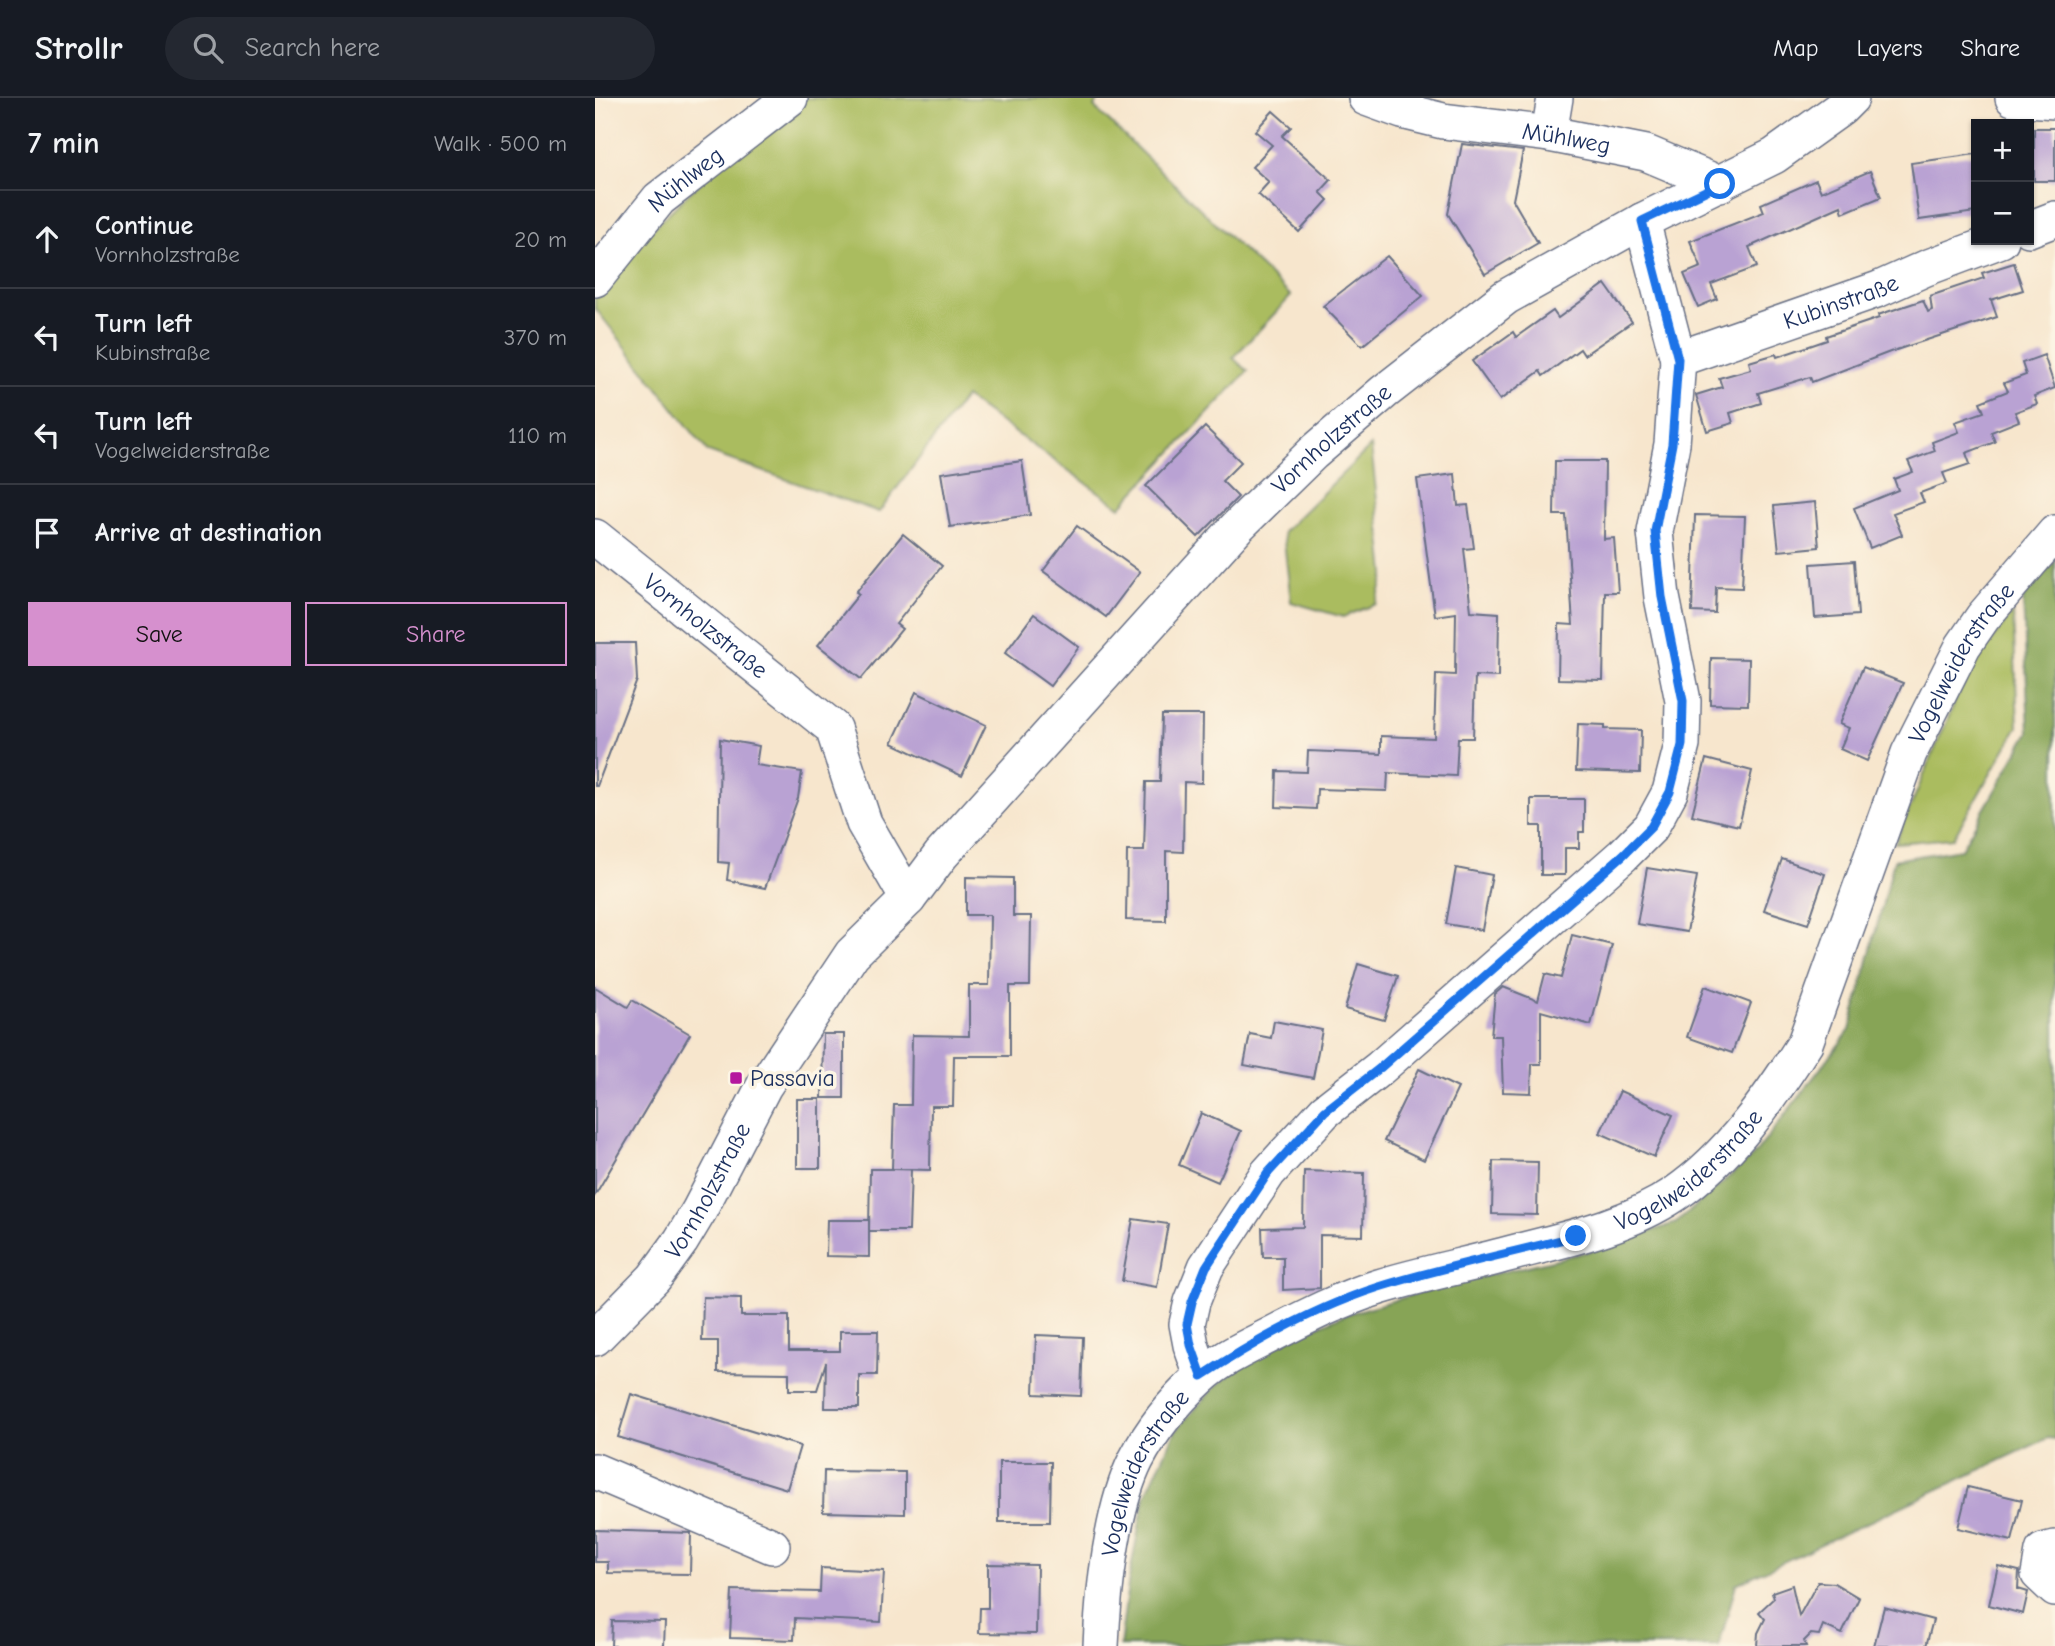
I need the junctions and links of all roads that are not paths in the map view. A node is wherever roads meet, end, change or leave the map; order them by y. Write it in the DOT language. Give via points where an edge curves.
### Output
graph roads {
  1 [pos="790,98"];
  2 [pos="1366,98"];
  3 [pos="1555,98"];
  4 [pos="1851,98"];
  5 [pos="2013,98"];
  6 [pos="2055,101"];
  7 [pos="1549,134"];
  8 [pos="1720,184"];
  9 [pos="2055,219"];
  10 [pos="1642,221"];
  11 [pos="2034,227"];
  12 [pos="1988,245"];
  13 [pos="595,279"];
  14 [pos="1678,359"];
  15 [pos="2055,533"];
  16 [pos="595,537"];
  17 [pos="908,899"];
  18 [pos="595,1338"];
  19 [pos="1202,1376"];
  20 [pos="595,1471"];
  21 [pos="772,1546"];
  22 [pos="2055,1548"];
  23 [pos="2055,1590"];
  24 [pos="1101,1646"];
  1 -- 13 [label="street, Mühlweg" via="659,199"];
  2 -- 7 [label="street, Mühlweg" via="1443,121"];
  3 -- 7 [label="street"];
  4 -- 8 [label="street, Vornholzstraße" via="1774,156"];
  5 -- 6 [label="street"];
  7 -- 8 [label="street, Mühlweg" via="1646,153"];
  8 -- 10 [label="street, Vornholzstraße"];
  9 -- 11 [label="street"];
  10 -- 14 [label="street"];
  10 -- 17 [label="street, Vornholzstraße" via="1506,297 1313,453 1237,527 941,855"];
  12 -- 14 [label="street, Kubinstraße" via="1879,289"];
  14 -- 19 [label="street" via="1672,444 1655,531 1662,597 1683,701 1682,745 1670,792 1651,827 1623,855 1325,1111 1268,1173 1206,1267 1192,1302 1187,1324"];
  15 -- 19 [label="street, Vogelweiderstraße" via="1963,646 1909,753 1805,1043 1745,1128 1698,1176 1641,1213 1576,1236 1378,1287 1311,1314"];
  16 -- 17 [label="street, Vornholzstraße" via="833,728 863,823"];
  17 -- 18 [label="street, Vornholzstraße" via="852,954 764,1086 681,1241 654,1278"];
  19 -- 24 [label="street, Vogelweiderstraße" via="1163,1418 1136,1461 1117,1514"];
  20 -- 21 [label="street"];
  22 -- 23 [label="street" via="2043,1551 2039,1574"];
}
